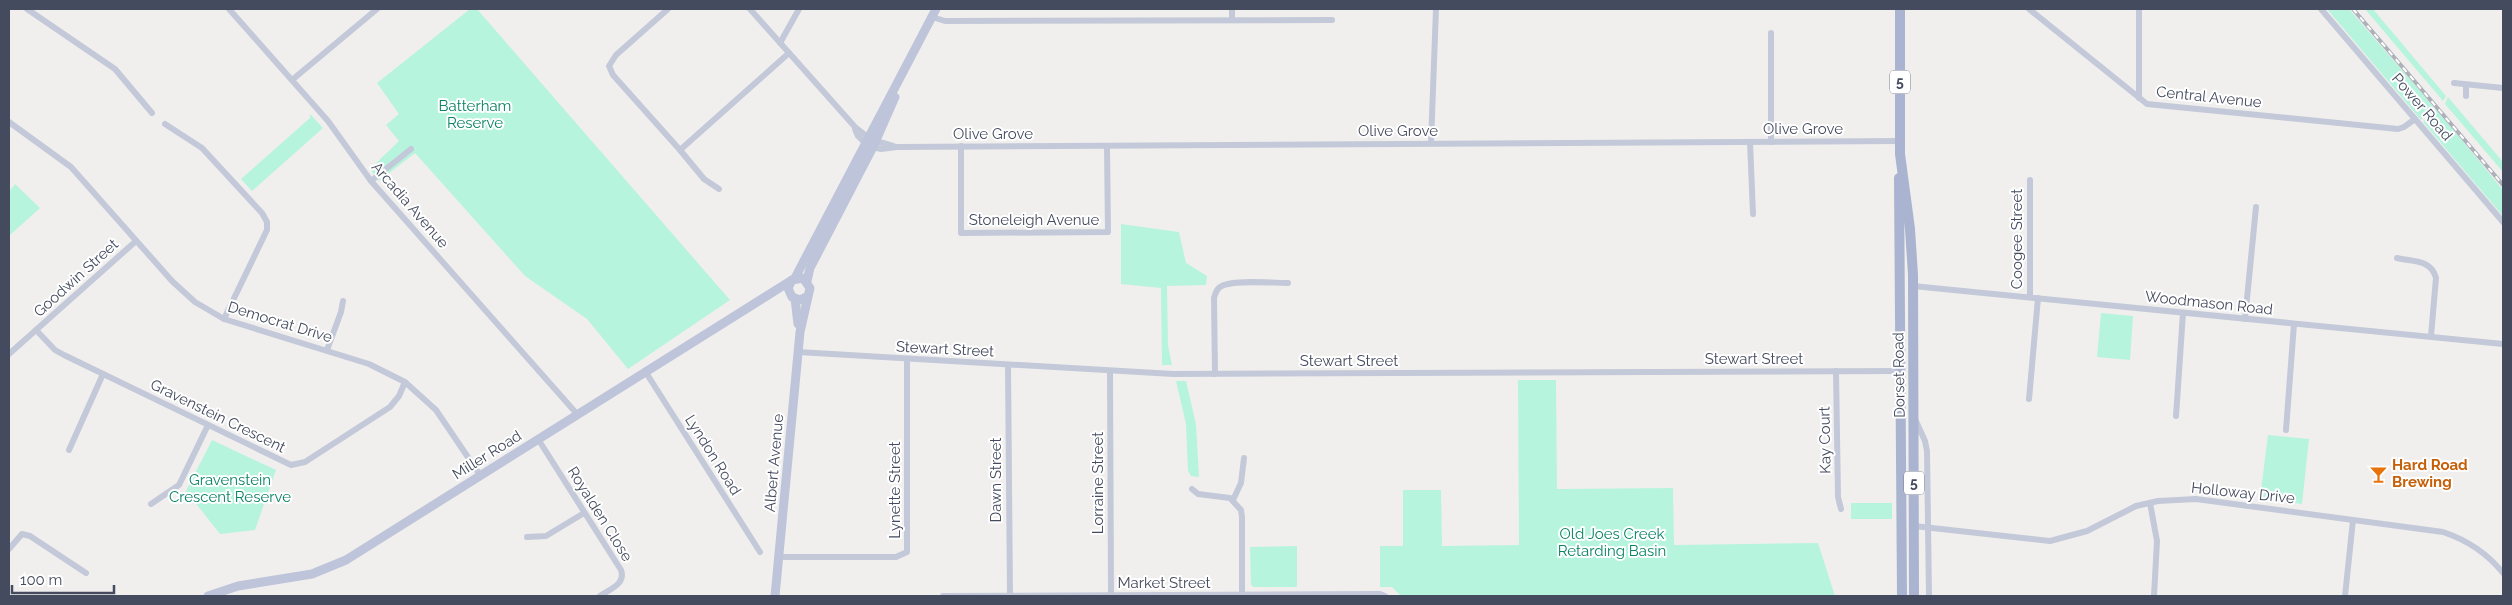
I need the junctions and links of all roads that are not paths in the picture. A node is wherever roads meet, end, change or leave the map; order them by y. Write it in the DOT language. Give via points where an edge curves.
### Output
graph roads {
  1 [pos="229,9"];
  2 [pos="377,9"];
  3 [pos="668,9"];
  4 [pos="750,9"];
  5 [pos="799,9"];
  6 [pos="1232,9"];
  7 [pos="1436,9"];
  8 [pos="1900,9"];
  9 [pos="2030,9"];
  10 [pos="2139,9"];
  11 [pos="2321,9"];
  12 [pos="31,10"];
  13 [pos="934,13"];
  14 [pos="1232,19"];
  15 [pos="1332,20"];
  16 [pos="1771,33"];
  17 [pos="780,43"];
  18 [pos="789,53"];
  19 [pos="292,80"];
  20 [pos="2454,83"];
  21 [pos="2466,85"];
  22 [pos="2503,88"];
  23 [pos="2466,96"];
  24 [pos="2139,98"];
  25 [pos="152,112"];
  26 [pos="2415,119"];
  27 [pos="9,122"];
  28 [pos="165,124"];
  29 [pos="1900,141"];
  30 [pos="1750,142"];
  31 [pos="1772,142"];
  32 [pos="871,143"];
  33 [pos="1431,144"];
  34 [pos="961,146"];
  35 [pos="1107,146"];
  36 [pos="411,148"];
  37 [pos="680,150"];
  38 [pos="1900,154"];
  39 [pos="2030,180"];
  40 [pos="371,181"];
  41 [pos="719,189"];
  42 [pos="2256,207"];
  43 [pos="1753,214"];
  44 [pos="2503,222"];
  45 [pos="136,240"];
  46 [pos="2397,258"];
  47 [pos="793,279"];
  48 [pos="807,281"];
  49 [pos="1288,283"];
  50 [pos="1901,286"];
  51 [pos="1913,286"];
  52 [pos="764,296"];
  53 [pos="792,297"];
  54 [pos="806,297"];
  55 [pos="2030,297"];
  56 [pos="2038,298"];
  57 [pos="342,301"];
  58 [pos="2183,313"];
  59 [pos="224,319"];
  60 [pos="2245,319"];
  61 [pos="2294,324"];
  62 [pos="36,330"];
  63 [pos="800,332"];
  64 [pos="2431,336"];
  65 [pos="2503,344"];
  66 [pos="327,350"];
  67 [pos="798,352"];
  68 [pos="9,354"];
  69 [pos="907,359"];
  70 [pos="1008,365"];
  71 [pos="1913,370"];
  72 [pos="644,371"];
  73 [pos="1110,371"];
  74 [pos="1836,371"];
  75 [pos="1901,371"];
  76 [pos="103,374"];
  77 [pos="1215,374"];
  78 [pos="405,382"];
  79 [pos="2028,399"];
  80 [pos="577,414"];
  81 [pos="2176,416"];
  82 [pos="1914,418"];
  83 [pos="208,426"];
  84 [pos="2286,430"];
  85 [pos="538,439"];
  86 [pos="69,450"];
  87 [pos="1244,458"];
  88 [pos="480,475"];
  89 [pos="1192,490"];
  90 [pos="1233,500"];
  91 [pos="2150,503"];
  92 [pos="151,504"];
  93 [pos="1840,508"];
  94 [pos="584,512"];
  95 [pos="2353,520"];
  96 [pos="1914,526"];
  97 [pos="1929,527"];
  98 [pos="527,537"];
  99 [pos="9,549"];
  100 [pos="760,552"];
  101 [pos="779,557"];
  102 [pos="86,573"];
  103 [pos="2503,573"];
  104 [pos="1110,595"];
  105 [pos="1242,595"];
  106 [pos="208,596"];
  107 [pos="600,596"];
  108 [pos="775,596"];
  109 [pos="943,596"];
  110 [pos="1010,596"];
  111 [pos="1075,596"];
  112 [pos="1179,596"];
  113 [pos="1284,596"];
  114 [pos="1385,596"];
  115 [pos="1902,596"];
  116 [pos="1914,596"];
  117 [pos="1929,596"];
  118 [pos="2154,596"];
  119 [pos="2345,596"];
  1 -- 19 [label="street, Arcadia Avenue"];
  2 -- 19 [label="street"];
  3 -- 37 [label="street" via="616,55 610,66 613,75"];
  4 -- 17 [label="street"];
  5 -- 17 [label="street"];
  6 -- 14 [label="street"];
  7 -- 33 [label="street"];
  8 -- 29 [label="main road, Dorset Road / 5"];
  9 -- 24 [label="street, Central Avenue"];
  10 -- 24 [label="street"];
  11 -- 26 [label="street, Power Road"];
  12 -- 25 [label="street" via="115,69"];
  13 -- 14 [label="street" via="945,21"];
  13 -- 32 [label="main road"];
  14 -- 15 [label="street"];
  16 -- 31 [label="street"];
  17 -- 18 [label="street"];
  18 -- 32 [label="street" via="855,127 858,136"];
  18 -- 37 [label="street"];
  19 -- 40 [label="street, Arcadia Avenue" via="336,131"];
  20 -- 21 [label="street"];
  21 -- 22 [label="street"];
  21 -- 23 [label="street"];
  24 -- 26 [label="street, Central Avenue" via="2147,104 2398,129"];
  26 -- 44 [label="street, Power Road"];
  27 -- 45 [label="street, Democrat Drive" via="71,167"];
  28 -- 59 [label="street" via="193,140 206,152 262,212 267,222 267,230"];
  29 -- 31 [label="street, Olive Grove"];
  29 -- 38 [label="main road, Dorset Road / 5"];
  30 -- 31 [label="street, Olive Grove"];
  30 -- 33 [label="street, Olive Grove"];
  30 -- 43 [label="street"];
  32 -- 34 [label="street, Olive Grove" via="897,147"];
  32 -- 47 [label="main road"];
  32 -- 48 [label="main road" via="810,268"];
  33 -- 35 [label="street, Olive Grove"];
  34 -- 35 [label="street, Olive Grove"];
  34 -- 35 [label="street, Stoneleigh Avenue" via="961,233 1108,232"];
  36 -- 40 [label="street"];
  37 -- 41 [label="street" via="704,179"];
  38 -- 50 [label="main road, Dorset Road / 5"];
  38 -- 51 [label="main road, Dorset Road / 5" via="1910,229"];
  39 -- 55 [label="street, Coogee Street"];
  40 -- 80 [label="street, Arcadia Avenue"];
  42 -- 60 [label="street"];
  45 -- 59 [label="street, Democrat Drive" via="183,292"];
  45 -- 62 [label="street, Goodwin Street"];
  46 -- 64 [label="street" via="2428,264 2434,269"];
  47 -- 48 [label="main road"];
  47 -- 52 [label="main road, Miller Road"];
  47 -- 53 [label="main road" via="788,288"];
  48 -- 54 [label="main road" via="810,288"];
  49 -- 77 [label="street" via="1230,283 1220,286 1214,298"];
  50 -- 51 [label="main road"];
  50 -- 75 [label="main road, Dorset Road / 5"];
  51 -- 55 [label="street, Woodmason Road"];
  51 -- 71 [label="main road, Dorset Road / 5"];
  52 -- 53 [label="main road, Miller Road"];
  52 -- 72 [label="main road, Miller Road"];
  53 -- 54 [label="main road"];
  53 -- 63 [label="main road, Albert Avenue"];
  54 -- 63 [label="main road, Albert Avenue"];
  55 -- 56 [label="street, Woodmason Road"];
  56 -- 58 [label="street, Woodmason Road"];
  56 -- 79 [label="street"];
  57 -- 66 [label="street"];
  58 -- 60 [label="street, Woodmason Road"];
  58 -- 81 [label="street"];
  59 -- 66 [label="street, Democrat Drive"];
  60 -- 61 [label="street, Woodmason Road"];
  61 -- 64 [label="street, Woodmason Road"];
  61 -- 84 [label="street"];
  62 -- 68 [label="street, Goodwin Street"];
  62 -- 76 [label="street, Gravenstein Crescent" via="55,350"];
  63 -- 67 [label="main road, Albert Avenue"];
  64 -- 65 [label="street, Woodmason Road"];
  66 -- 78 [label="street, Democrat Drive" via="380,368"];
  67 -- 69 [label="street, Stewart Street"];
  67 -- 101 [label="main road, Albert Avenue"];
  69 -- 70 [label="street, Stewart Street"];
  69 -- 101 [label="street, Lynette Street" via="907,552 896,557"];
  70 -- 73 [label="street, Stewart Street"];
  70 -- 110 [label="street, Dawn Street"];
  71 -- 75 [label="main road"];
  71 -- 82 [label="main road, Dorset Road / 5"];
  72 -- 80 [label="main road, Miller Road"];
  72 -- 100 [label="street, Lyndon Road"];
  73 -- 77 [label="street, Stewart Street"];
  73 -- 104 [label="street, Lorraine Street"];
  74 -- 75 [label="street, Stewart Street"];
  74 -- 77 [label="street, Stewart Street"];
  74 -- 93 [label="street, Kay Court"];
  75 -- 115 [label="main road, Dorset Road / 5"];
  76 -- 83 [label="street, Gravenstein Crescent"];
  76 -- 86 [label="street"];
  78 -- 83 [label="street, Gravenstein Crescent" via="390,407 296,466"];
  78 -- 88 [label="street, Democrat Drive" via="445,421"];
  80 -- 85 [label="main road, Miller Road"];
  82 -- 96 [label="main road, Dorset Road / 5"];
  82 -- 97 [label="street" via="1927,451"];
  83 -- 92 [label="street" via="179,485"];
  85 -- 88 [label="main road, Miller Road"];
  85 -- 94 [label="street, Royalden Close"];
  87 -- 90 [label="street" via="1241,483"];
  88 -- 106 [label="main road, Miller Road" via="346,560 312,574 238,586"];
  89 -- 90 [label="street"];
  90 -- 105 [label="street" via="1242,517"];
  91 -- 95 [label="street, Holloway Drive" via="2196,499"];
  91 -- 97 [label="street, Holloway Drive" via="2087,531 2050,540 2026,540"];
  91 -- 118 [label="street" via="2157,540"];
  94 -- 98 [label="street" via="546,536"];
  94 -- 107 [label="street, Royalden Close" via="623,576 620,583"];
  95 -- 103 [label="street, Holloway Drive" via="2454,536 2487,555"];
  95 -- 119 [label="street"];
  96 -- 97 [label="street, Holloway Drive"];
  96 -- 116 [label="main road, Dorset Road / 5"];
  97 -- 117 [label="street"];
  99 -- 102 [label="street" via="22,534 30,536"];
  101 -- 108 [label="main road, Albert Avenue"];
  104 -- 111 [label="street, Market Street"];
  104 -- 112 [label="street, Market Street"];
  105 -- 112 [label="street, Market Street"];
  105 -- 113 [label="street, Market Street"];
  109 -- 110 [label="street, Market Street"];
  110 -- 111 [label="street, Market Street"];
  113 -- 114 [label="street, Market Street"];
}
